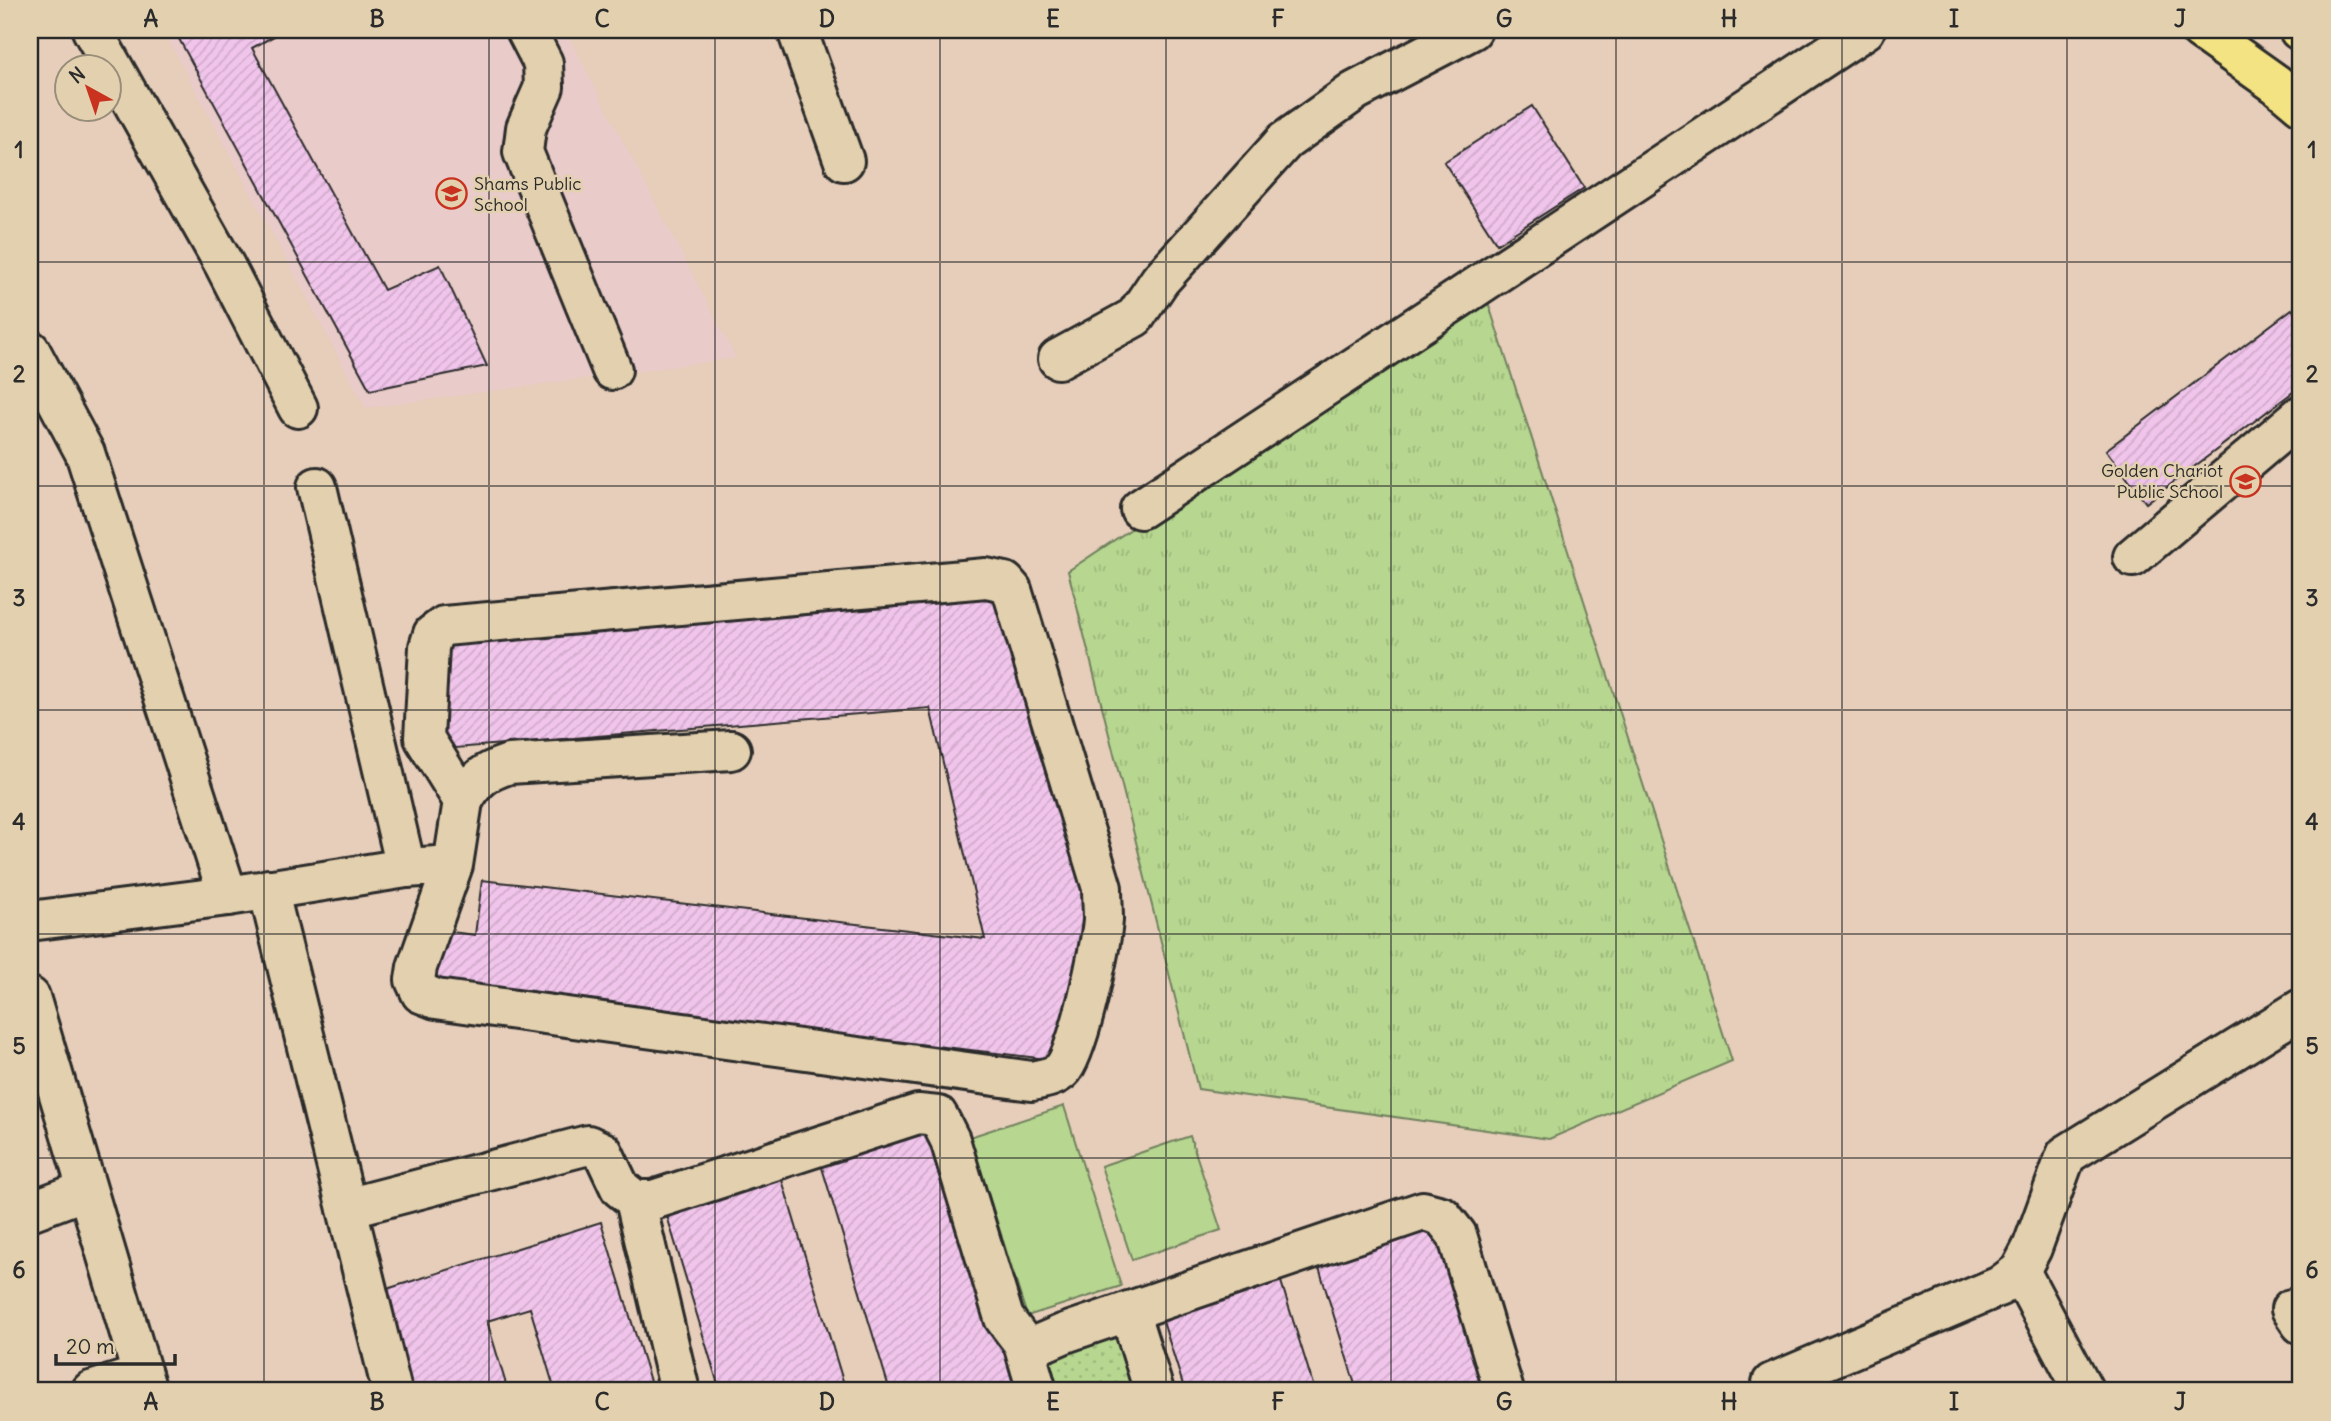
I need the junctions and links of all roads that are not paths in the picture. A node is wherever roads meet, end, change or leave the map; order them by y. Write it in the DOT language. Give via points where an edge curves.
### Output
graph roads {
  1 [pos="92,30"];
  2 [pos="526,30"];
  3 [pos="797,30"];
  4 [pos="1472,30"];
  5 [pos="1865,30"];
  6 [pos="2200,30"];
  7 [pos="2301,105"];
  8 [pos="844,161"];
  9 [pos="30,350"];
  10 [pos="1058,359"];
  11 [pos="612,370"];
  12 [pos="298,408"];
  13 [pos="2301,415"];
  14 [pos="317,487"];
  15 [pos="1140,509"];
  16 [pos="2133,557"];
  17 [pos="730,750"];
  18 [pos="463,801"];
  19 [pos="453,865"];
  20 [pos="406,868"];
  21 [pos="268,889"];
  22 [pos="228,896"];
  23 [pos="30,921"];
  24 [pos="31,1004"];
  25 [pos="2301,1009"];
  26 [pos="86,1190"];
  27 [pos="635,1200"];
  28 [pos="347,1208"];
  29 [pos="30,1211"];
  30 [pos="2021,1271"];
  31 [pos="1129,1311"];
  32 [pos="1023,1343"];
  33 [pos="145,1383"];
  34 [pos="1772,1383"];
  35 [pos="91,1391"];
  36 [pos="392,1391"];
  37 [pos="680,1391"];
  38 [pos="1037,1391"];
  39 [pos="1154,1391"];
  40 [pos="1504,1391"];
  41 [pos="2084,1391"];
  1 -- 12 [label="street" via="225,266"];
  2 -- 11 [label="street" via="543,63 544,87 526,128 523,152"];
  3 -- 8 [label="street"];
  4 -- 10 [label="street" via="1355,91 1285,141 1160,280 1135,317"];
  5 -- 15 [label="street"];
  6 -- 7 [label="main road"];
  9 -- 22 [label="street" via="85,453"];
  13 -- 16 [label="street"];
  14 -- 20 [label="street"];
  17 -- 18 [label="street" via="509,764 488,771"];
  18 -- 19 [label="street"];
  18 -- 19 [label="street" via="424,738 429,647 433,634 444,626 986,578 1005,582 1012,590 1102,888 1103,922 1072,1055 1062,1071 1032,1081 436,999 421,993 415,980"];
  19 -- 20 [label="street"];
  20 -- 21 [label="street"];
  21 -- 22 [label="street"];
  21 -- 28 [label="street"];
  22 -- 23 [label="street"];
  24 -- 26 [label="street"];
  25 -- 30 [label="street" via="2066,1155"];
  26 -- 29 [label="street"];
  26 -- 33 [label="street"];
  27 -- 28 [label="street" via="620,1188 603,1152 588,1145"];
  27 -- 32 [label="street" via="653,1200 918,1114 938,1116 950,1139 1004,1318"];
  27 -- 37 [label="street"];
  28 -- 36 [label="street"];
  30 -- 34 [label="street" via="2000,1286"];
  30 -- 41 [label="street"];
  31 -- 32 [label="street" via="1037,1345"];
  31 -- 39 [label="street"];
  31 -- 40 [label="street" via="1423,1211 1441,1216 1457,1235"];
  32 -- 38 [label="street"];
  33 -- 35 [label="street"];
}
